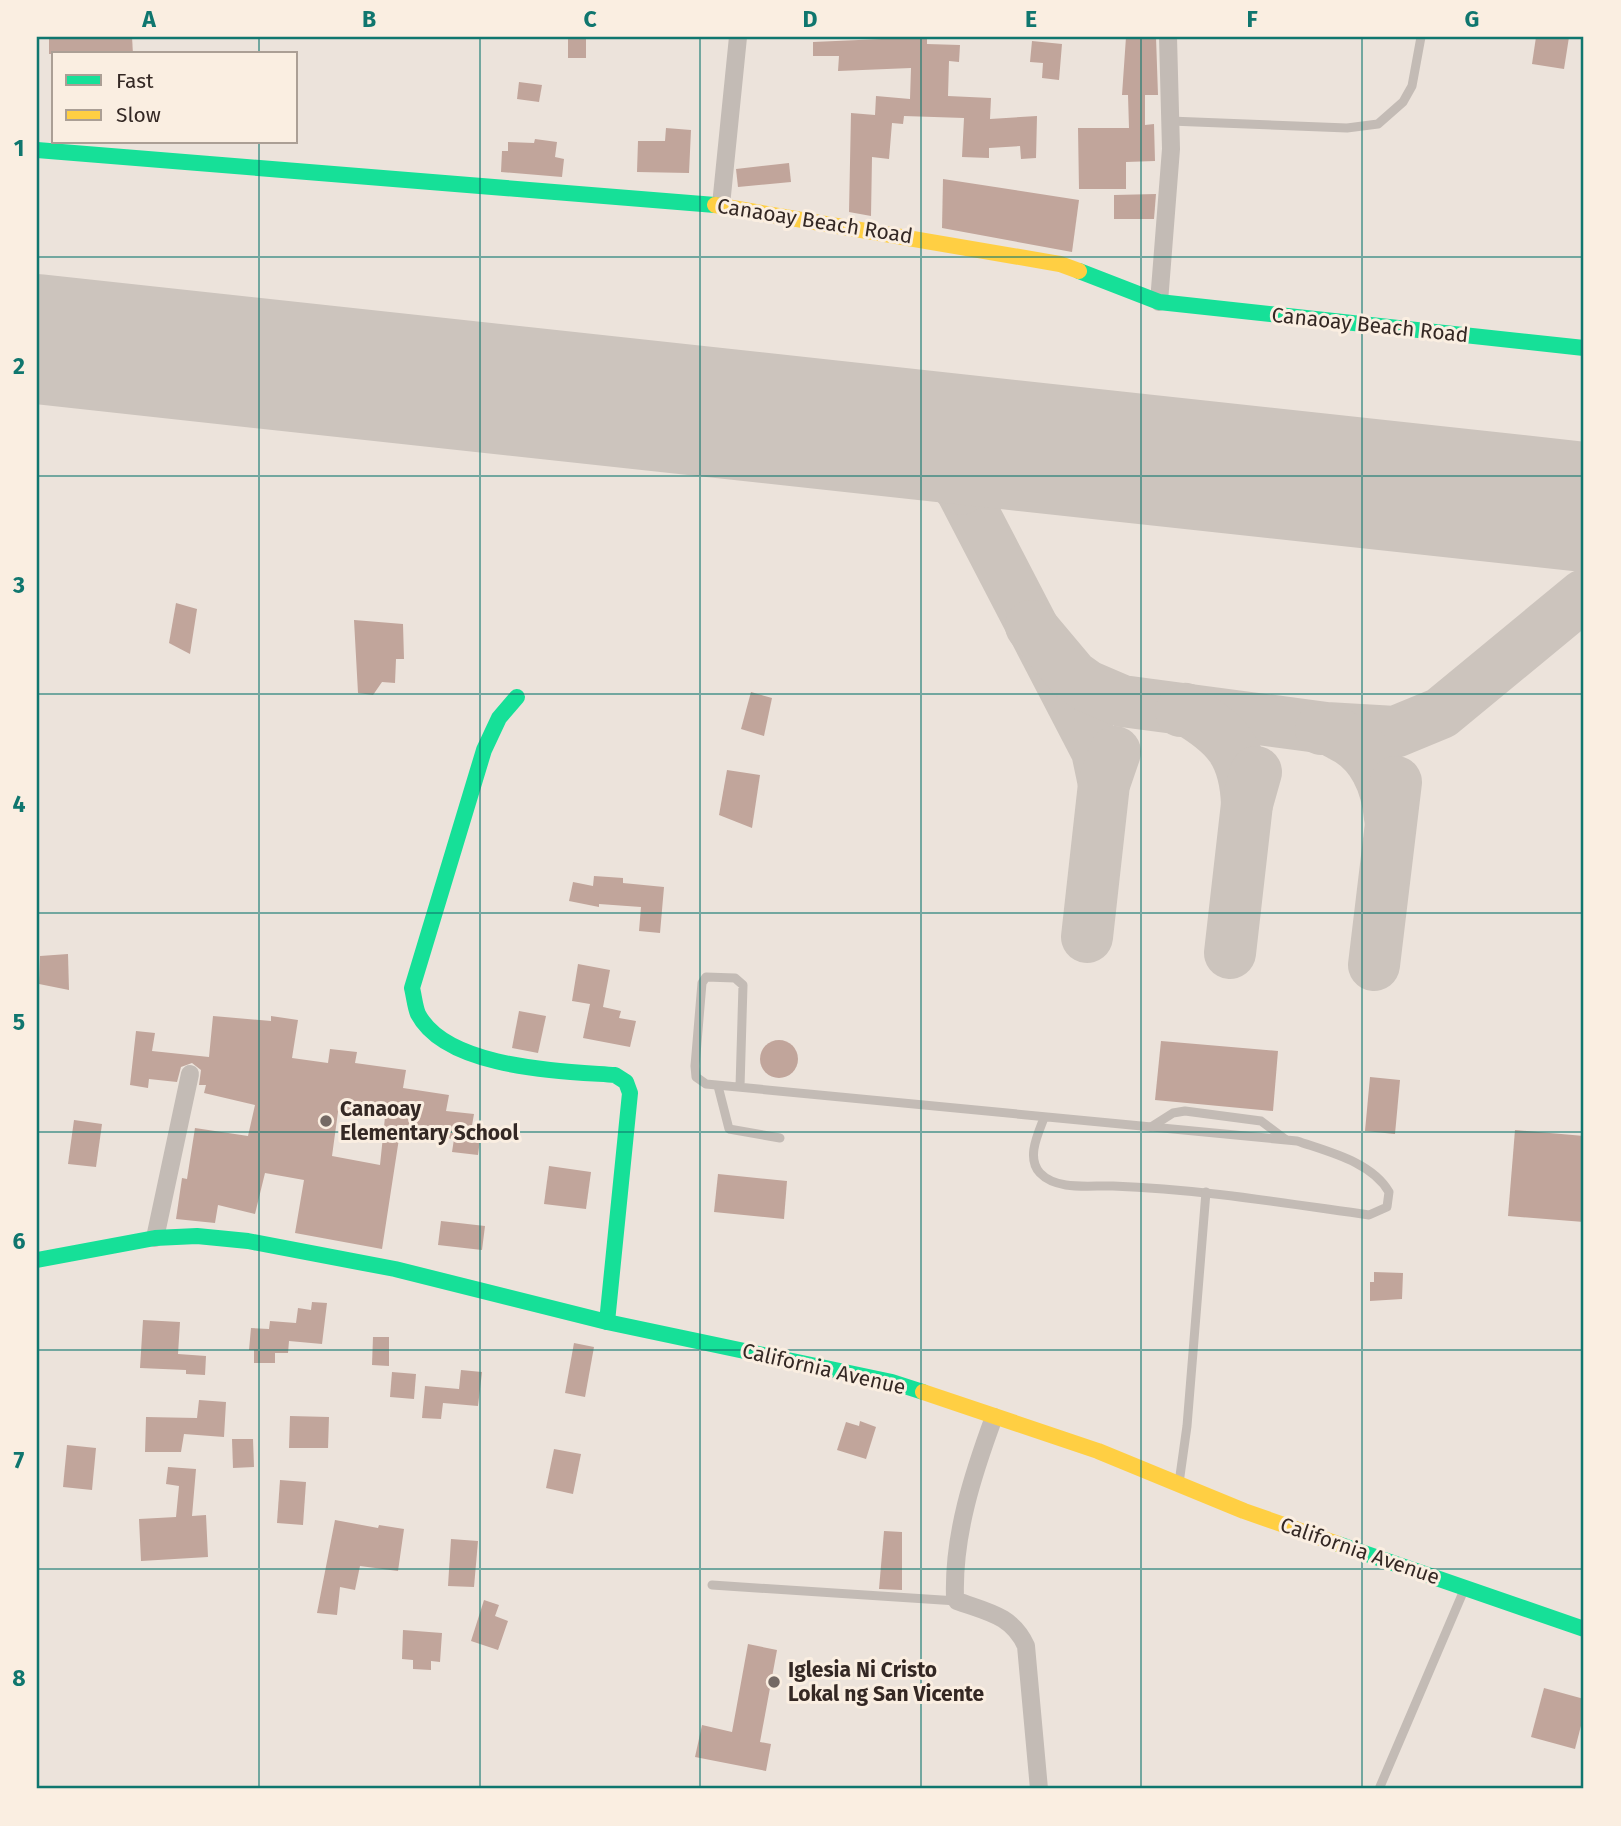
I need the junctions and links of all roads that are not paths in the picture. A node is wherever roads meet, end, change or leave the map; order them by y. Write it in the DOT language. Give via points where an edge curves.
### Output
graph roads {
  1 [pos="738,37"];
  2 [pos="1168,37"];
  3 [pos="1421,37"];
  4 [pos="1170,121"];
  5 [pos="37,150"];
  6 [pos="721,205"];
  7 [pos="1158,302"];
  8 [pos="1584,348"];
  9 [pos="517,697"];
  10 [pos="190,1074"];
  11 [pos="719,1086"];
  12 [pos="740,1087"];
  13 [pos="1044,1118"];
  14 [pos="1152,1127"];
  15 [pos="780,1138"];
  16 [pos="1285,1139"];
  17 [pos="1206,1192"];
  18 [pos="155,1238"];
  19 [pos="37,1260"];
  20 [pos="607,1322"];
  21 [pos="994,1417"];
  22 [pos="1179,1485"];
  23 [pos="712,1585"];
  24 [pos="1465,1588"];
  25 [pos="957,1601"];
  26 [pos="1584,1629"];
  27 [pos="1039,1789"];
  28 [pos="1379,1789"];
  1 -- 6 [label="street"];
  2 -- 4 [label="street"];
  3 -- 4 [label="lane" via="1412,86 1394,112 1378,124 1347,128"];
  4 -- 7 [label="street"];
  5 -- 6 [label="street, Canaoay Beach Road"];
  6 -- 7 [label="street, Canaoay Beach Road" via="1060,264"];
  7 -- 8 [label="street, Canaoay Beach Road"];
  9 -- 20 [label="street" via="499,718 484,750 412,988 412,1003 418,1019 434,1034 492,1061 615,1076 626,1082 630,1093"];
  10 -- 18 [label="street"];
  11 -- 12 [label="lane"];
  11 -- 12 [label="lane" via="696,1077 706,977 735,978 743,985"];
  11 -- 15 [label="lane" via="729,1129"];
  12 -- 13 [label="lane"];
  13 -- 14 [label="lane"];
  13 -- 17 [label="lane" via="1033,1150 1034,1162 1039,1173 1051,1181"];
  14 -- 16 [label="lane"];
  14 -- 16 [label="lane" via="1185,1111 1261,1121"];
  16 -- 17 [label="lane" via="1340,1156 1373,1174 1390,1192 1387,1207 1369,1215"];
  17 -- 22 [label="lane"];
  18 -- 19 [label="street, California Avenue"];
  18 -- 20 [label="street, California Avenue" via="197,1236 289,1247"];
  20 -- 21 [label="street, California Avenue" via="892,1382"];
  21 -- 22 [label="street, California Avenue" via="1097,1451"];
  21 -- 25 [label="street" via="967,1497 958,1545"];
  22 -- 24 [label="street, California Avenue"];
  23 -- 25 [label="lane"];
  24 -- 26 [label="street, California Avenue"];
  24 -- 28 [label="lane"];
  25 -- 27 [label="street" via="1006,1620 1018,1629 1026,1646"];
}
